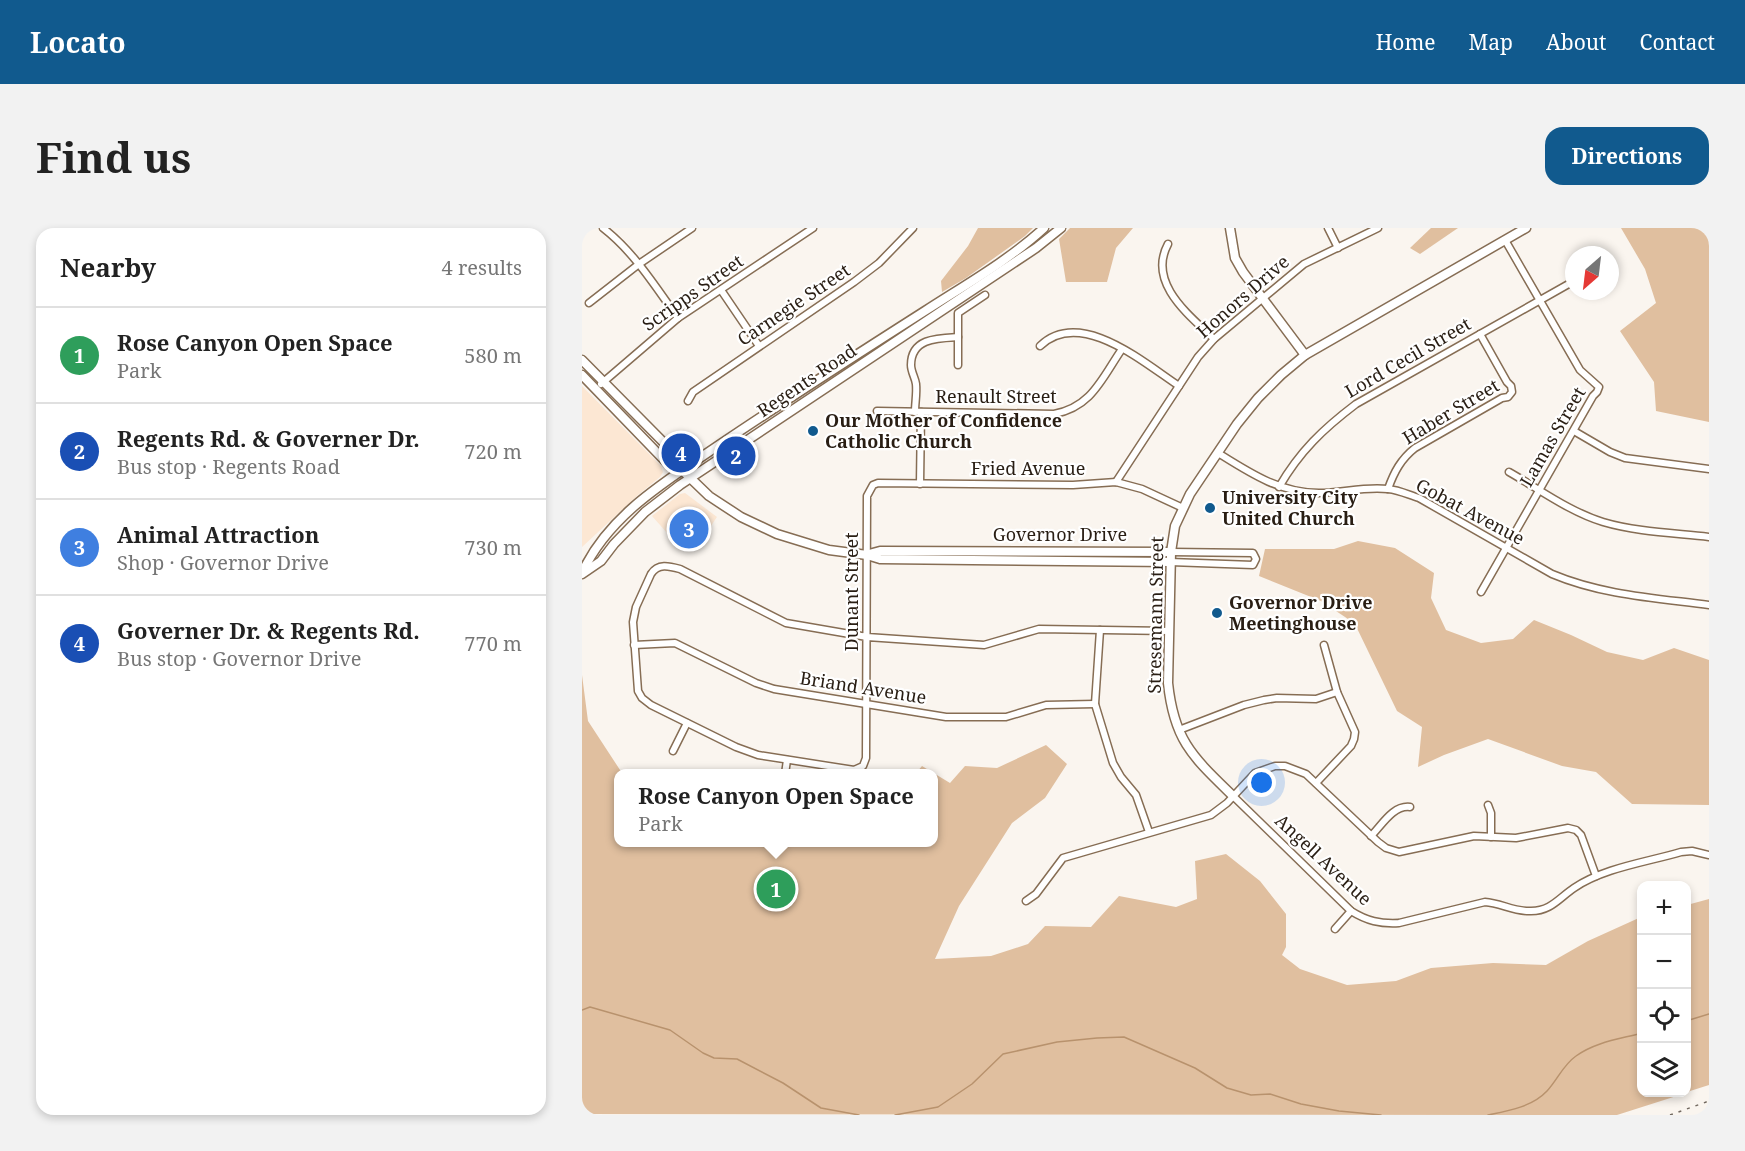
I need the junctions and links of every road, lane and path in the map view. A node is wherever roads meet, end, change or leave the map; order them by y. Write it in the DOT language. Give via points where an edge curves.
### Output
graph roads {
  1 [pos="603,228"];
  2 [pos="692,228"];
  3 [pos="813,228"];
  4 [pos="913,228"];
  5 [pos="1044,228"];
  6 [pos="1061,228"];
  7 [pos="1230,228"];
  8 [pos="1328,228"];
  9 [pos="1378,228"];
  10 [pos="1526,228"];
  11 [pos="1505,240"];
  12 [pos="1168,244"];
  13 [pos="1338,248"];
  14 [pos="639,264"];
  15 [pos="1565,286"];
  16 [pos="721,290"];
  17 [pos="985,295"];
  18 [pos="1262,297"];
  19 [pos="1539,300"];
  20 [pos="589,303"];
  21 [pos="678,318"];
  22 [pos="1480,334"];
  23 [pos="958,338"];
  24 [pos="1214,339"];
  25 [pos="759,346"];
  26 [pos="1040,346"];
  27 [pos="1122,349"];
  28 [pos="1305,355"];
  29 [pos="582,360"];
  30 [pos="958,365"];
  31 [pos="582,375"];
  32 [pos="603,382"];
  33 [pos="1179,386"];
  34 [pos="596,389"];
  35 [pos="688,401"];
  36 [pos="877,411"];
  37 [pos="918,412"];
  38 [pos="1574,431"];
  39 [pos="1218,453"];
  40 [pos="1709,469"];
  41 [pos="682,470"];
  42 [pos="1509,472"];
  43 [pos="691,478"];
  44 [pos="1116,482"];
  45 [pos="920,484"];
  46 [pos="1279,487"];
  47 [pos="870,489"];
  48 [pos="1388,489"];
  49 [pos="1540,490"];
  50 [pos="1183,508"];
  51 [pos="1709,537"];
  52 [pos="1506,548"];
  53 [pos="1171,552"];
  54 [pos="867,555"];
  55 [pos="1170,562"];
  56 [pos="582,574"];
  57 [pos="1481,592"];
  58 [pos="1709,604"];
  59 [pos="1100,630"];
  60 [pos="1169,631"];
  61 [pos="867,637"];
  62 [pos="634,645"];
  63 [pos="1324,645"];
  64 [pos="1337,692"];
  65 [pos="867,704"];
  66 [pos="1095,704"];
  67 [pos="687,723"];
  68 [pos="1179,730"];
  69 [pos="673,751"];
  70 [pos="787,760"];
  71 [pos="786,769"];
  72 [pos="847,769"];
  73 [pos="856,769"];
  74 [pos="1316,783"];
  75 [pos="1233,796"];
  76 [pos="1488,805"];
  77 [pos="1410,807"];
  78 [pos="1149,832"];
  79 [pos="1371,836"];
  80 [pos="1491,837"];
  81 [pos="1709,855"];
  82 [pos="1596,876"];
  83 [pos="1026,901"];
  84 [pos="1351,910"];
  85 [pos="1335,929"];
  1 -- 14 [label="street"];
  2 -- 14 [label="street"];
  3 -- 16 [label="street, Scripps Street"];
  4 -- 25 [label="street, Carnegie Street" via="879,263"];
  5 -- 41 [label="street, Regents Road" via="996,265"];
  6 -- 43 [label="street, Regents Road"];
  7 -- 18 [label="street" via="1235,258"];
  8 -- 13 [label="street"];
  9 -- 13 [label="street, Honors Drive"];
  10 -- 11 [label="street, Stresemann Street"];
  11 -- 19 [label="street, Lamas Street"];
  11 -- 28 [label="street, Stresemann Street"];
  12 -- 24 [label="street" via="1162,255 1162,268 1172,296"];
  13 -- 18 [label="street, Honors Drive" via="1304,264"];
  14 -- 20 [label="street"];
  14 -- 21 [label="street"];
  15 -- 19 [label="street, Lord Cecil Street"];
  16 -- 21 [label="street, Scripps Street"];
  16 -- 25 [label="street"];
  17 -- 23 [label="street" via="958,313"];
  18 -- 24 [label="street, Honors Drive"];
  18 -- 28 [label="street"];
  19 -- 22 [label="street, Lord Cecil Street"];
  19 -- 38 [label="street, Lamas Street" via="1580,370 1599,387"];
  21 -- 32 [label="street, Scripps Street"];
  22 -- 46 [label="street, Lord Cecil Street" via="1356,404 1330,423 1293,462"];
  22 -- 48 [label="street, Haber Street" via="1512,392 1415,448 1393,474"];
  23 -- 30 [label="street"];
  23 -- 37 [label="street" via="925,341 912,355"];
  24 -- 33 [label="street, Honors Drive"];
  25 -- 35 [label="street, Carnegie Street" via="693,392"];
  26 -- 27 [label="street" via="1048,338 1077,333 1095,335"];
  27 -- 33 [label="street"];
  27 -- 37 [label="street, Renault Street" via="1089,397 1069,411"];
  28 -- 39 [label="street, Stresemann Street" via="1258,398"];
  29 -- 32 [label="street, Governor Drive"];
  31 -- 34 [label="street, Governor Drive"];
  32 -- 34 [label="street, Scripps Street"];
  32 -- 41 [label="street, Governor Drive" via="683,462"];
  33 -- 44 [label="street, Honors Drive"];
  34 -- 41 [label="street, Governor Drive" via="670,466"];
  36 -- 37 [label="street, Renault Street"];
  37 -- 45 [label="street"];
  38 -- 40 [label="street" via="1625,458"];
  38 -- 49 [label="street, Lamas Street"];
  39 -- 46 [label="street, Gobat Avenue"];
  39 -- 50 [label="street, Stresemann Street"];
  41 -- 43 [label="street, Governor Drive"];
  41 -- 56 [label="street, Regents Road" via="624,515 589,557"];
  42 -- 49 [label="street"];
  43 -- 54 [label="street, Governor Drive" via="709,496 741,517 777,534 829,550"];
  43 -- 56 [label="street, Regents Road" via="645,512 602,561"];
  44 -- 45 [label="street, Fried Avenue"];
  44 -- 50 [label="street, Fried Avenue"];
  45 -- 47 [label="street, Fried Avenue" via="878,483"];
  46 -- 48 [label="street, Gobat Avenue" via="1319,493"];
  47 -- 54 [label="street, Dunant Street"];
  48 -- 52 [label="street, Gobat Avenue" via="1419,498"];
  49 -- 51 [label="street" via="1602,521"];
  49 -- 52 [label="street, Lamas Street"];
  50 -- 53 [label="street, Stresemann Street"];
  52 -- 57 [label="street, Lamas Street"];
  52 -- 58 [label="street, Gobat Avenue" via="1552,574 1596,590"];
  53 -- 54 [label="street, Governor Drive" via="880,551"];
  53 -- 55 [label="street, Stresemann Street"];
  53 -- 55 [label="street, Governor Drive" via="1253,554 1256,559 1253,565"];
  54 -- 55 [label="street, Governor Drive" via="880,559"];
  54 -- 61 [label="street, Dunant Street"];
  55 -- 60 [label="street, Stresemann Street"];
  59 -- 60 [label="street"];
  59 -- 61 [label="street" via="1040,629 984,645"];
  59 -- 66 [label="street"];
  60 -- 68 [label="street, Stresemann Street" via="1168,683"];
  61 -- 62 [label="street" via="786,623 680,569 659,566 651,573 636,607"];
  61 -- 65 [label="street, Dunant Street"];
  62 -- 65 [label="street, Briand Avenue" via="675,643 765,686"];
  62 -- 67 [label="street" via="642,698"];
  63 -- 64 [label="street"];
  64 -- 68 [label="street" via="1316,699 1264,700"];
  64 -- 74 [label="street" via="1353,724 1354,739"];
  65 -- 66 [label="street, Briand Avenue" via="946,717 988,718 1046,705"];
  65 -- 73 [label="street, Dunant Street" via="866,758 863,766"];
  66 -- 78 [label="street" via="1113,762 1136,795"];
  67 -- 69 [label="street"];
  67 -- 70 [label="street" via="736,747"];
  68 -- 75 [label="street, Stresemann Street" via="1196,760"];
  70 -- 71 [label="street"];
  70 -- 72 [label="street, Dunant Street"];
  74 -- 75 [label="street" via="1295,769 1275,766 1256,773"];
  74 -- 79 [label="street"];
  75 -- 78 [label="street" via="1211,815"];
  75 -- 84 [label="street, Angell Avenue"];
  76 -- 80 [label="street"];
  77 -- 79 [label="street" via="1402,806 1395,811"];
  78 -- 83 [label="street" via="1063,858 1036,894"];
  79 -- 80 [label="street" via="1399,852 1474,836"];
  80 -- 82 [label="street" via="1516,838 1568,828 1576,830"];
  81 -- 82 [label="street, Angell Avenue" via="1681,852"];
  82 -- 84 [label="street, Angell Avenue" via="1546,909 1515,910 1485,902 1385,924"];
  84 -- 85 [label="street"];
}
